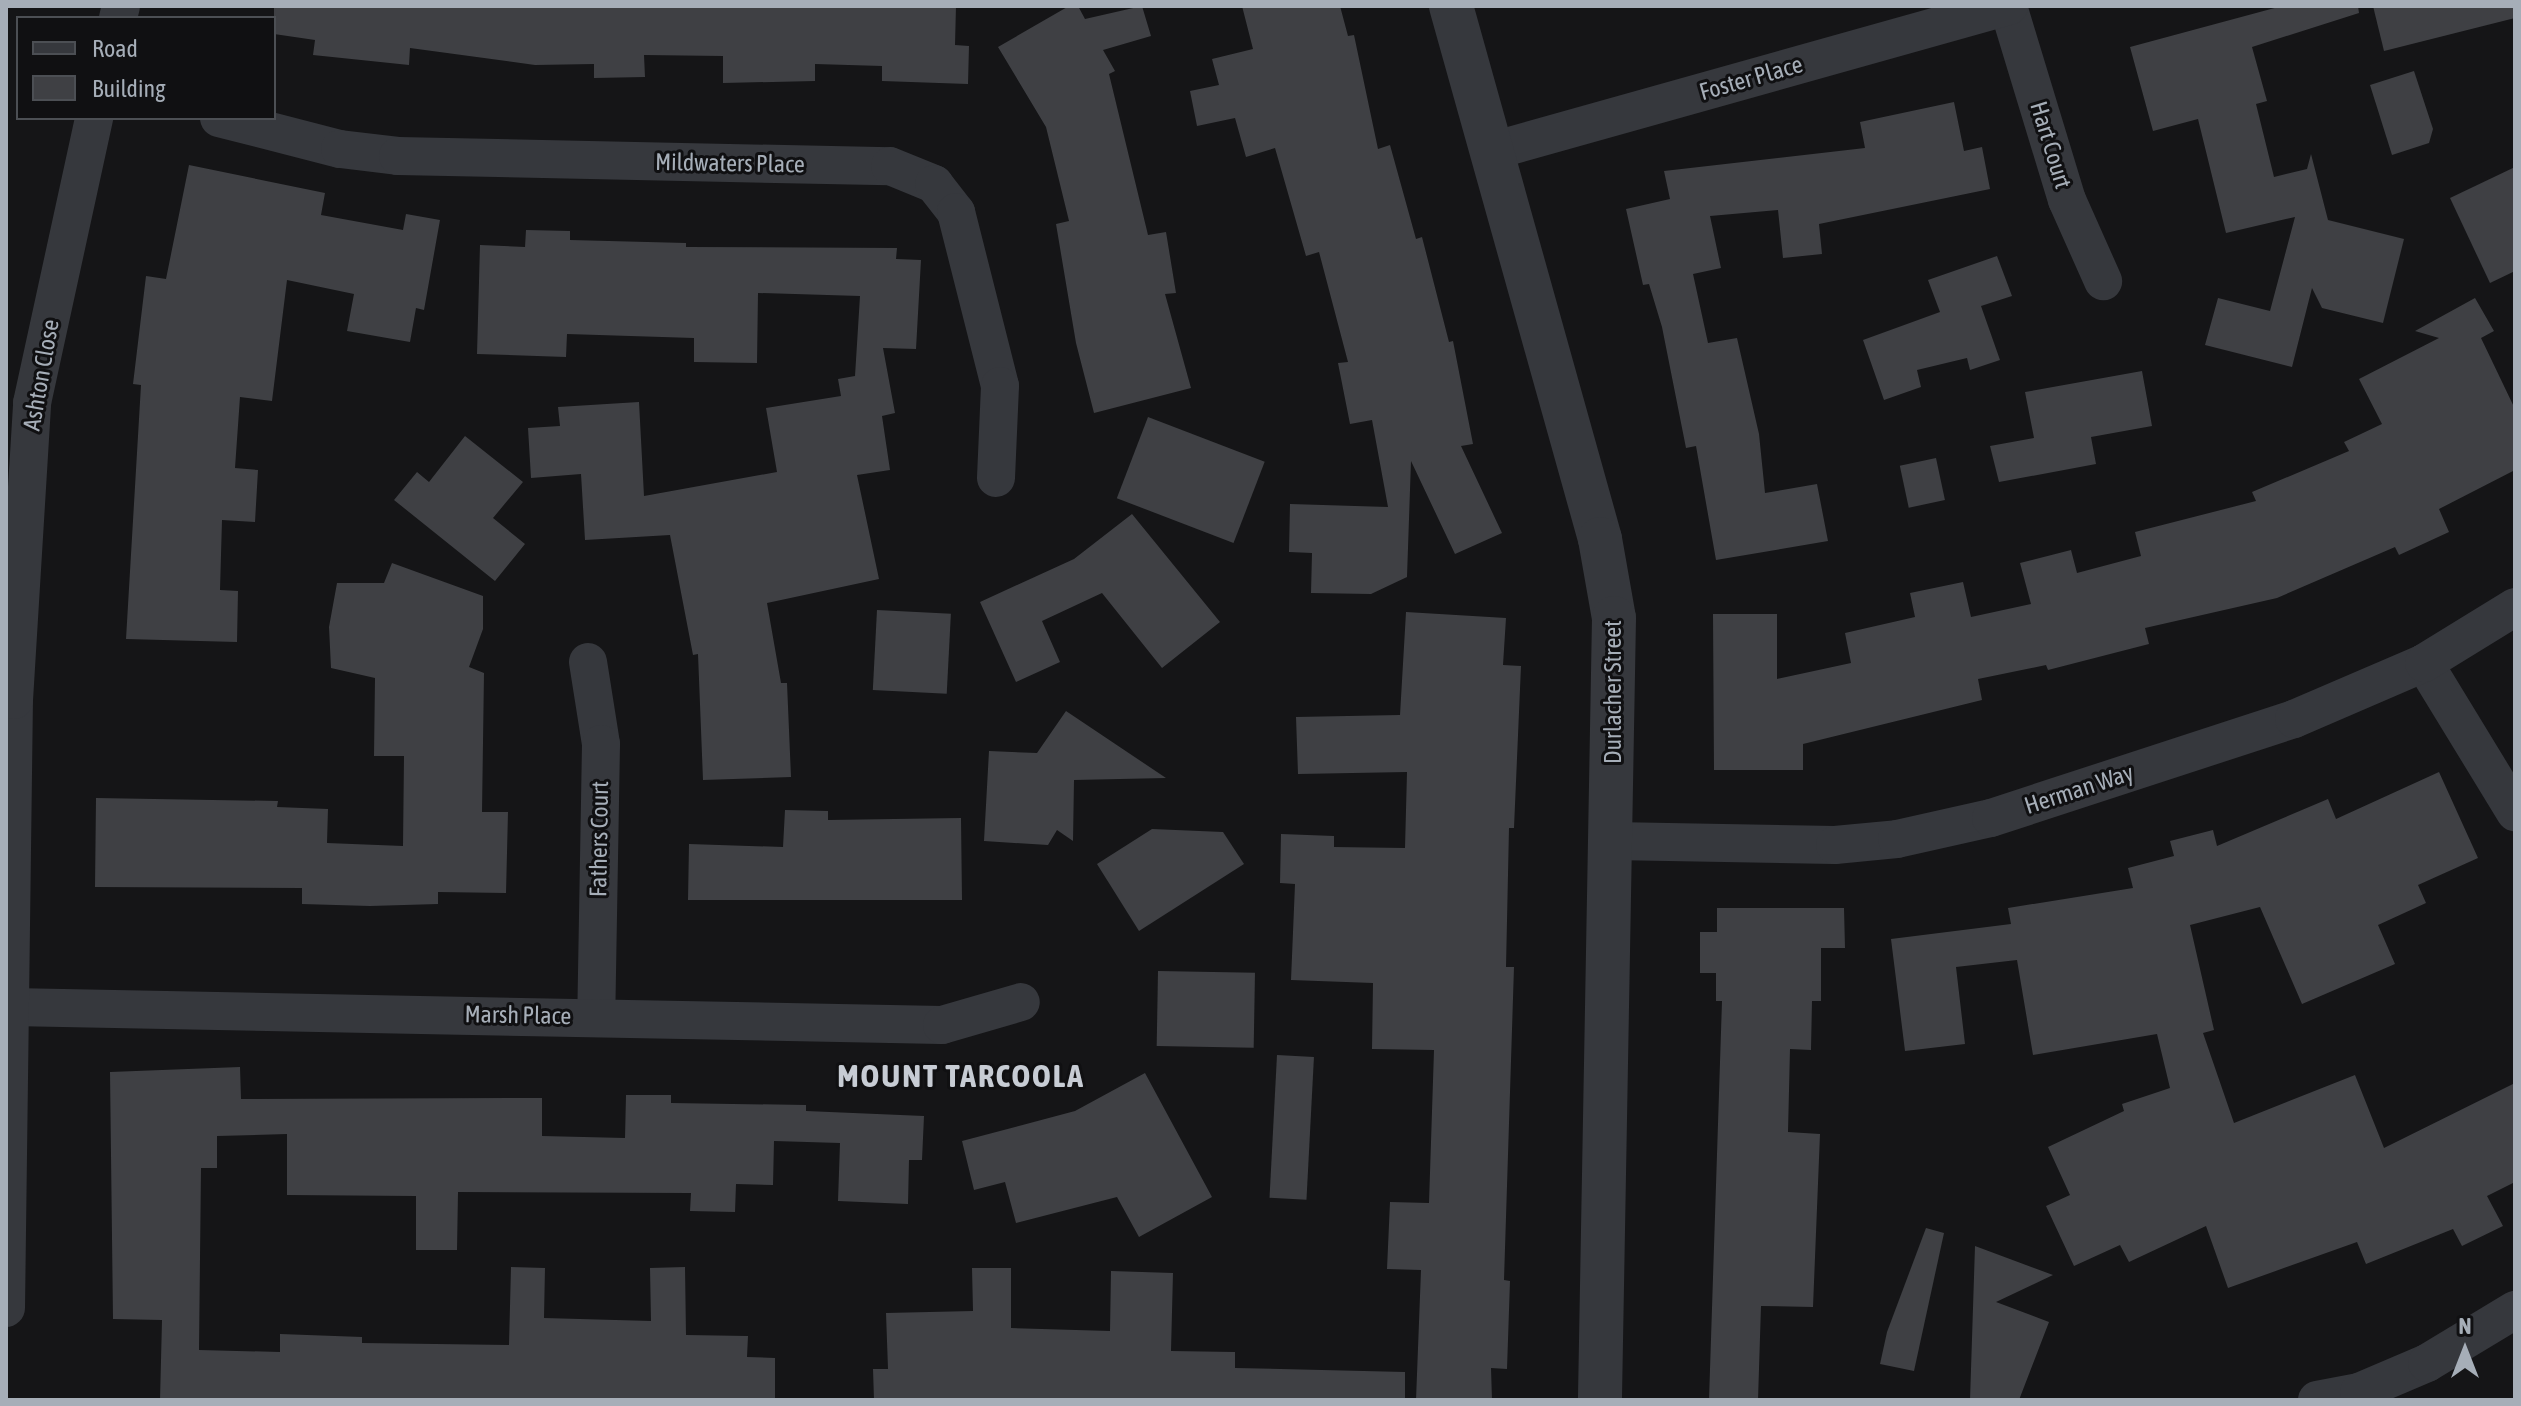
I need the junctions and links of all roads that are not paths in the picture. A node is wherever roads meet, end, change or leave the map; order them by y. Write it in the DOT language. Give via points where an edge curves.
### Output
graph roads {
  1 [pos="1451,6"];
  2 [pos="2009,6"];
  3 [pos="94,120"];
  4 [pos="227,120"];
  5 [pos="1492,151"];
  6 [pos="2103,281"];
  7 [pos="996,478"];
  8 [pos="2515,607"];
  9 [pos="588,662"];
  10 [pos="2424,663"];
  11 [pos="10,700"];
  12 [pos="2515,812"];
  13 [pos="1612,841"];
  14 [pos="1021,1002"];
  15 [pos="11,1007"];
  16 [pos="596,1017"];
  17 [pos="6,1308"];
  18 [pos="2515,1310"];
  19 [pos="1600,1400"];
  20 [pos="2317,1400"];
  1 -- 5 [label="street, Durlacher Street"];
  2 -- 5 [label="street, Foster Place"];
  2 -- 6 [label="street, Hart Court" via="2067,200"];
  3 -- 11 [label="street, Ashton Close" via="32,403"];
  4 -- 7 [label="street, Mildwaters Place" via="340,149 398,156 890,166 934,184 956,212 1000,386"];
  5 -- 13 [label="street, Durlacher Street" via="1600,539 1614,618"];
  8 -- 10 [label="street, Herman Way"];
  9 -- 16 [label="street, Fathers Court" via="601,744"];
  10 -- 12 [label="street"];
  10 -- 13 [label="street, Herman Way" via="2294,719 1991,818 1897,839 1835,845"];
  11 -- 15 [label="street, Ashton Close"];
  13 -- 19 [label="street, Durlacher Street"];
  14 -- 16 [label="street, Marsh Place" via="942,1025"];
  15 -- 16 [label="street, Marsh Place"];
  15 -- 17 [label="street, Ashton Close"];
  18 -- 20 [label="street" via="2427,1363 2359,1392"];
}
